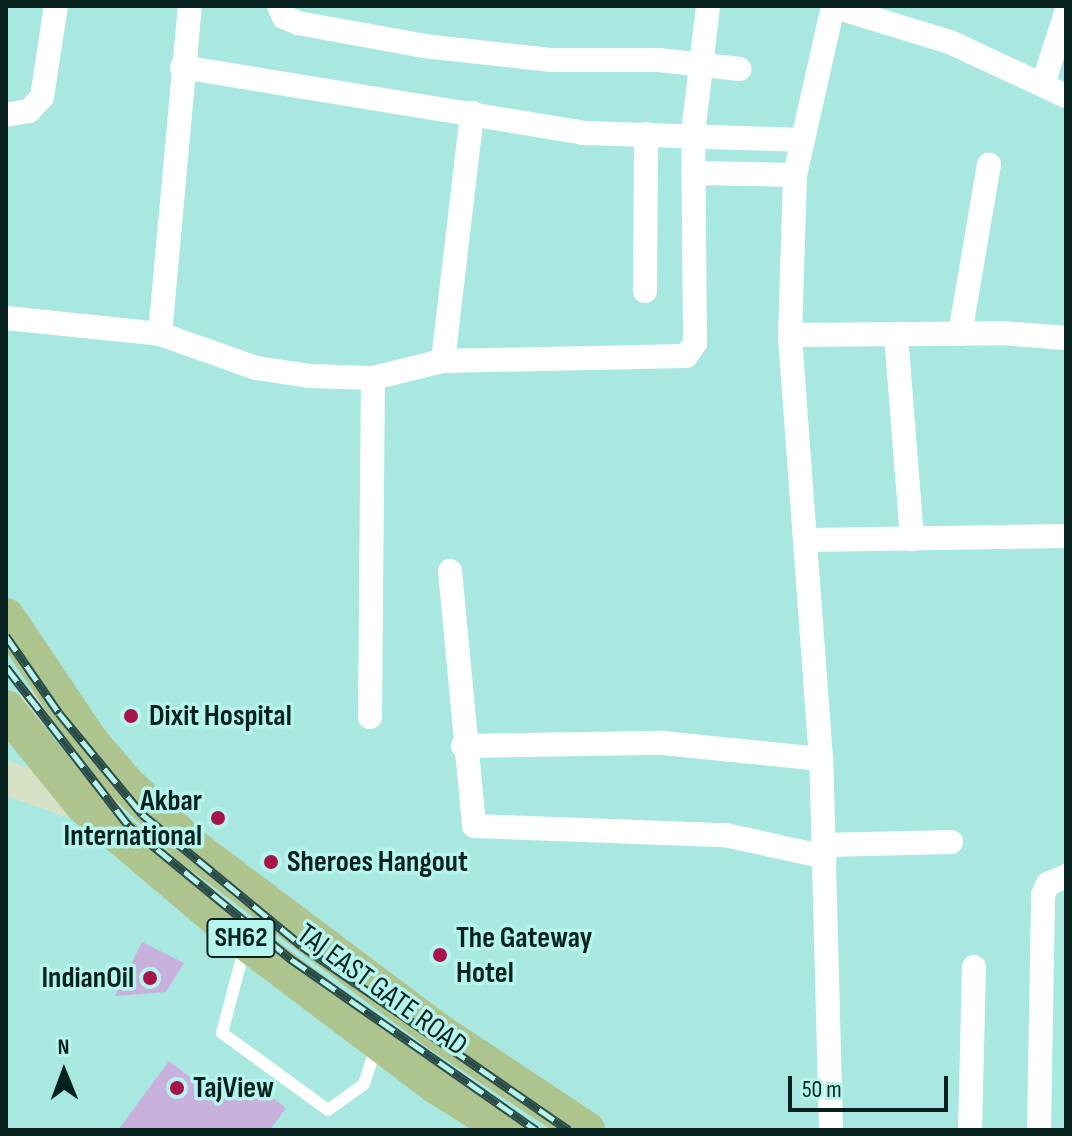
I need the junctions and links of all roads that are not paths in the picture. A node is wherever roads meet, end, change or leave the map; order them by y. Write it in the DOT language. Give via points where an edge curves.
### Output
graph roads {
  1 [pos="56,6"];
  2 [pos="190,6"];
  3 [pos="279,6"];
  4 [pos="708,6"];
  5 [pos="833,6"];
  6 [pos="1066,13"];
  7 [pos="699,64"];
  8 [pos="182,67"];
  9 [pos="739,69"];
  10 [pos="1043,84"];
  11 [pos="1066,96"];
  12 [pos="472,113"];
  13 [pos="6,115"];
  14 [pos="646,134"];
  15 [pos="693,134"];
  16 [pos="802,140"];
  17 [pos="989,164"];
  18 [pos="693,173"];
  19 [pos="795,175"];
  20 [pos="645,291"];
  21 [pos="6,318"];
  22 [pos="160,334"];
  23 [pos="960,334"];
  24 [pos="790,335"];
  25 [pos="896,335"];
  26 [pos="1066,338"];
  27 [pos="443,361"];
  28 [pos="373,378"];
  29 [pos="1066,536"];
  30 [pos="912,539"];
  31 [pos="809,540"];
  32 [pos="450,571"];
  33 [pos="6,617"];
  34 [pos="60,696"];
  35 [pos="7,715"];
  36 [pos="370,717"];
  37 [pos="463,746"];
  38 [pos="821,759"];
  39 [pos="6,778"];
  40 [pos="126,784"];
  41 [pos="84,805"];
  42 [pos="951,842"];
  43 [pos="825,851"];
  44 [pos="1066,876"];
  45 [pos="246,942"];
  46 [pos="974,967"];
  47 [pos="378,1040"];
  48 [pos="508,1130"];
  49 [pos="586,1130"];
  50 [pos="831,1130"];
  51 [pos="970,1130"];
  52 [pos="1039,1130"];
  1 -- 13 [label="street" via="42,97 29,111"];
  2 -- 8 [label="street"];
  3 -- 7 [label="street" via="284,17 298,23 424,46 550,60"];
  4 -- 7 [label="street"];
  5 -- 10 [label="street" via="950,42"];
  5 -- 16 [label="street"];
  6 -- 10 [label="street"];
  7 -- 9 [label="street"];
  7 -- 15 [label="street"];
  8 -- 12 [label="street"];
  8 -- 22 [label="street"];
  10 -- 11 [label="street"];
  12 -- 14 [label="street" via="583,133"];
  12 -- 27 [label="street"];
  14 -- 15 [label="street"];
  14 -- 20 [label="street"];
  15 -- 16 [label="street"];
  15 -- 18 [label="street"];
  16 -- 19 [label="street"];
  17 -- 23 [label="street"];
  18 -- 19 [label="street"];
  18 -- 27 [label="street" via="695,343 686,356"];
  19 -- 24 [label="street"];
  21 -- 22 [label="street"];
  22 -- 28 [label="street" via="256,368"];
  23 -- 25 [label="street"];
  23 -- 26 [label="street"];
  24 -- 25 [label="street"];
  24 -- 31 [label="street"];
  25 -- 30 [label="street"];
  27 -- 28 [label="street"];
  28 -- 36 [label="street"];
  29 -- 30 [label="street"];
  30 -- 31 [label="street"];
  31 -- 38 [label="street"];
  32 -- 37 [label="street"];
  33 -- 34 [label="main road, TAJ EAST GATE ROAD / SH62"];
  34 -- 35 [label="main road"];
  34 -- 40 [label="main road, TAJ EAST GATE ROAD / SH62"];
  35 -- 41 [label="main road, SH62"];
  37 -- 38 [label="street" via="663,743"];
  37 -- 43 [label="street" via="470,819 478,828 725,835"];
  38 -- 43 [label="street"];
  39 -- 41 [label="main road"];
  40 -- 41 [label="main road"];
  40 -- 49 [label="main road, TAJ EAST GATE ROAD / SH62" via="270,909"];
  41 -- 45 [label="main road, SH62"];
  42 -- 43 [label="street"];
  43 -- 50 [label="street"];
  44 -- 52 [label="street" via="1048,884 1043,895"];
  45 -- 47 [label="main road, SH62"];
  45 -- 47 [label="lane" via="222,1033 328,1110 364,1084"];
  46 -- 51 [label="street"];
  47 -- 48 [label="main road, SH62"];
}
